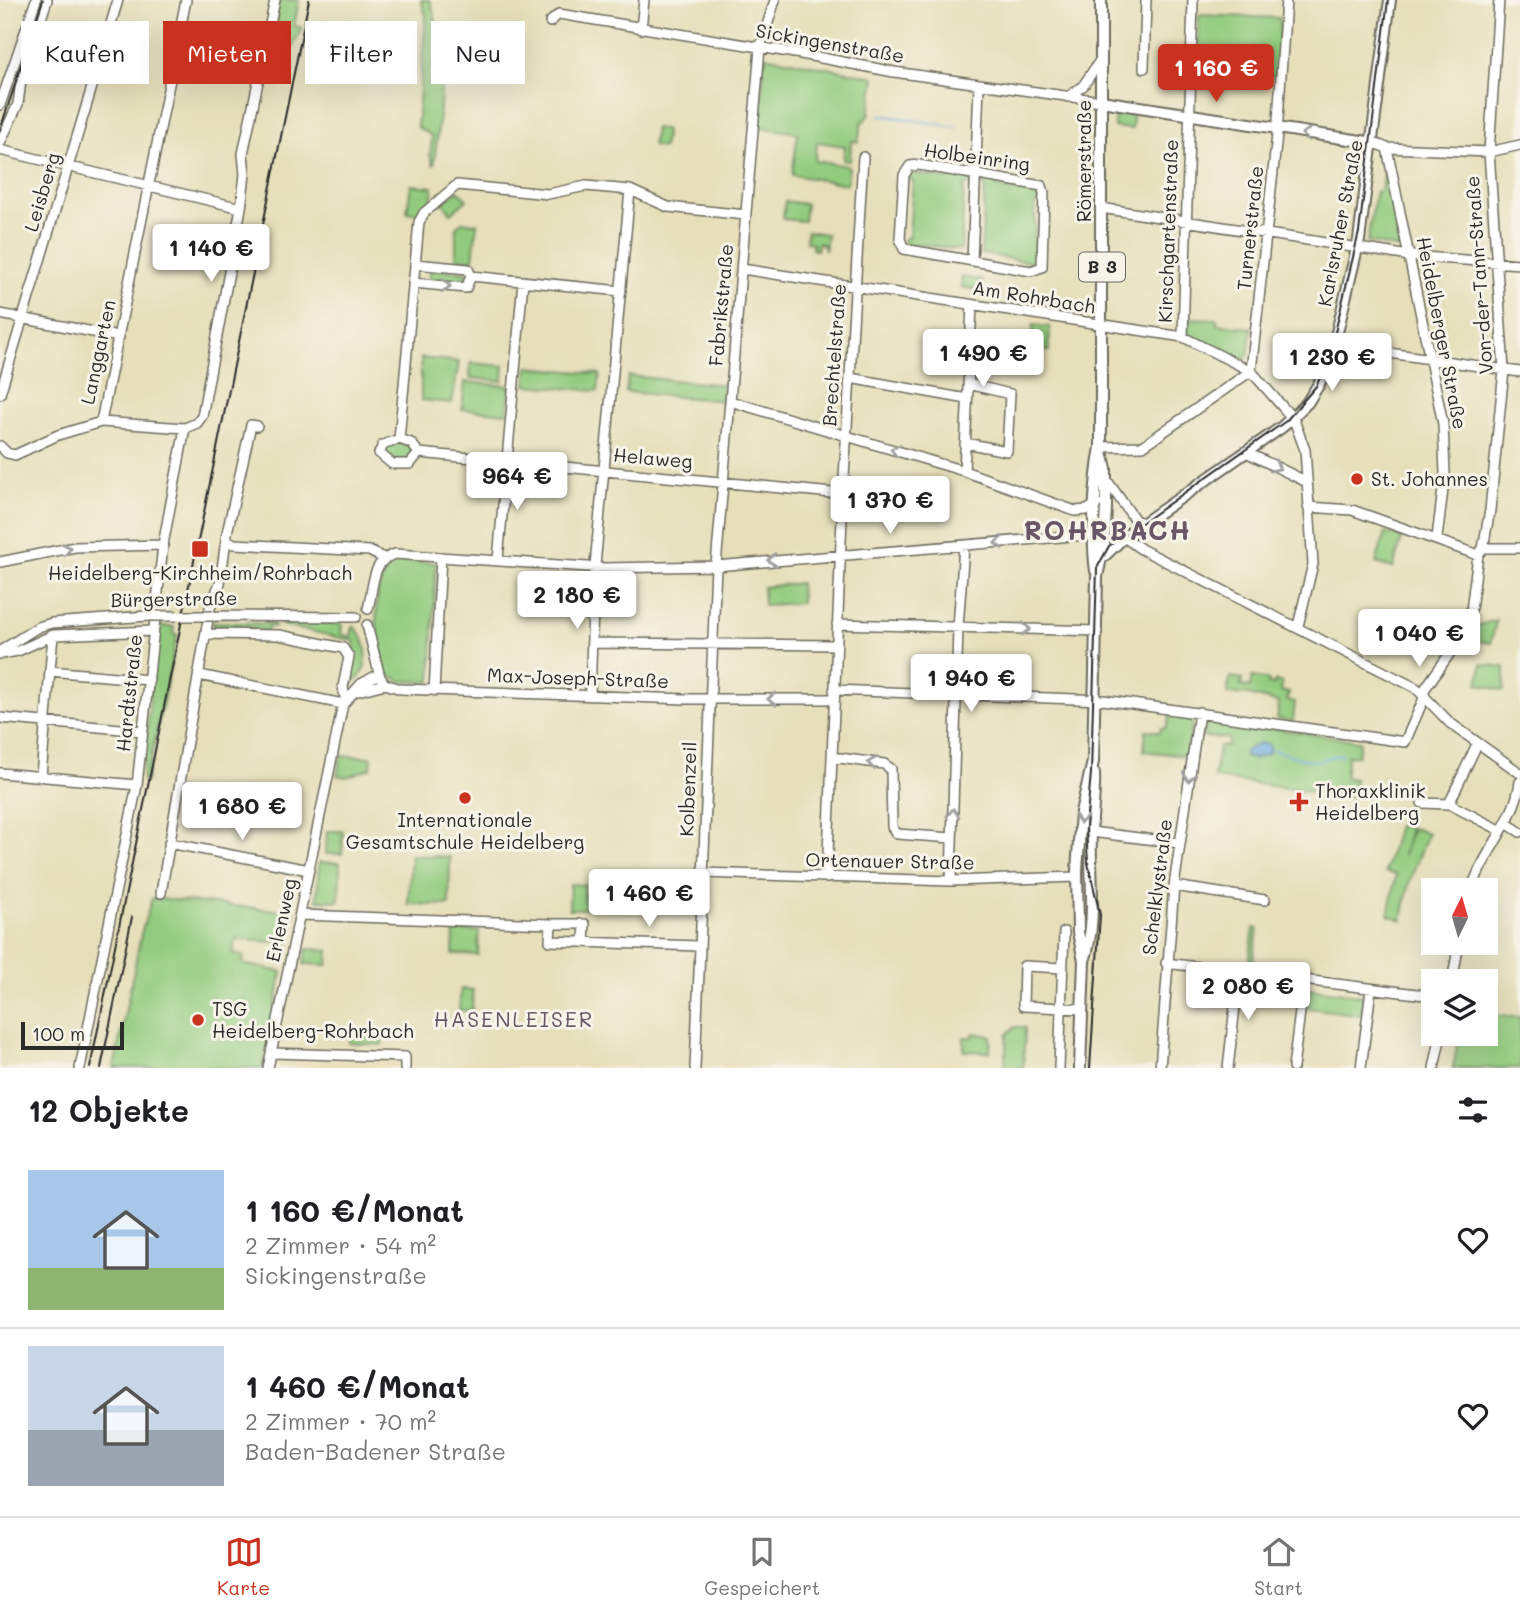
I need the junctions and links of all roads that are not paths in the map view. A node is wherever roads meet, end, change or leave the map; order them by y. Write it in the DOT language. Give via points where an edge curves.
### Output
graph roads {
  1 [pos="36,0"];
  2 [pos="47,0"];
  3 [pos="118,0"];
  4 [pos="186,0"];
  5 [pos="275,0"];
  6 [pos="644,0"];
  7 [pos="775,0"];
  8 [pos="1101,0"];
  9 [pos="1146,0"];
  10 [pos="1193,0"];
  11 [pos="1286,0"];
  12 [pos="1390,0"];
  13 [pos="1499,0"];
  14 [pos="550,22"];
  15 [pos="641,29"];
  16 [pos="760,48"];
  17 [pos="1101,59"];
  18 [pos="1144,68"];
  19 [pos="979,86"];
  20 [pos="1068,97"];
  21 [pos="1101,102"];
  22 [pos="0,105"];
  23 [pos="1189,116"];
  24 [pos="1278,130"];
  25 [pos="0,143"];
  26 [pos="1374,143"];
  27 [pos="1520,145"];
  28 [pos="1387,148"];
  29 [pos="0,150"];
  30 [pos="1489,152"];
  31 [pos="863,157"];
  32 [pos="68,167"];
  33 [pos="976,174"];
  34 [pos="149,187"];
  35 [pos="630,190"];
  36 [pos="241,208"];
  37 [pos="1101,208"];
  38 [pos="746,215"];
  39 [pos="1186,221"];
  40 [pos="1268,232"];
  41 [pos="1357,247"];
  42 [pos="1410,256"];
  43 [pos="972,261"];
  44 [pos="415,264"];
  45 [pos="1497,264"];
  46 [pos="1520,264"];
  47 [pos="742,268"];
  48 [pos="471,276"];
  49 [pos="523,281"];
  50 [pos="413,283"];
  51 [pos="856,288"];
  52 [pos="621,290"];
  53 [pos="972,305"];
  54 [pos="0,314"];
  55 [pos="23,318"];
  56 [pos="1102,325"];
  57 [pos="119,337"];
  58 [pos="1183,337"];
  59 [pos="1334,345"];
  60 [pos="1430,361"];
  61 [pos="1504,370"];
  62 [pos="1251,371"];
  63 [pos="1520,372"];
  64 [pos="850,378"];
  65 [pos="968,384"];
  66 [pos="0,394"];
  67 [pos="967,399"];
  68 [pos="730,401"];
  69 [pos="1293,418"];
  70 [pos="101,422"];
  71 [pos="257,426"];
  72 [pos="185,428"];
  73 [pos="847,435"];
  74 [pos="399,439"];
  75 [pos="965,443"];
  76 [pos="0,446"];
  77 [pos="1101,447"];
  78 [pos="1245,452"];
  79 [pos="419,453"];
  80 [pos="507,461"];
  81 [pos="604,471"];
  82 [pos="964,471"];
  83 [pos="1106,479"];
  84 [pos="723,482"];
  85 [pos="1307,482"];
  86 [pos="842,495"];
  87 [pos="1097,504"];
  88 [pos="1308,506"];
  89 [pos="1143,523"];
  90 [pos="1096,534"];
  91 [pos="1124,537"];
  92 [pos="1437,538"];
  93 [pos="227,540"];
  94 [pos="163,545"];
  95 [pos="964,545"];
  96 [pos="1520,548"];
  97 [pos="1480,551"];
  98 [pos="840,554"];
  99 [pos="441,556"];
  100 [pos="384,558"];
  101 [pos="1101,559"];
  102 [pos="498,560"];
  103 [pos="0,562"];
  104 [pos="716,565"];
  105 [pos="595,567"];
  106 [pos="1097,577"];
  107 [pos="368,609"];
  108 [pos="356,617"];
  109 [pos="837,624"];
  110 [pos="368,625"];
  111 [pos="1298,626"];
  112 [pos="958,627"];
  113 [pos="153,631"];
  114 [pos="1097,631"];
  115 [pos="207,634"];
  116 [pos="53,635"];
  117 [pos="592,643"];
  118 [pos="713,645"];
  119 [pos="836,645"];
  120 [pos="0,652"];
  121 [pos="50,671"];
  122 [pos="379,674"];
  123 [pos="199,675"];
  124 [pos="149,680"];
  125 [pos="385,684"];
  126 [pos="434,691"];
  127 [pos="834,694"];
  128 [pos="957,694"];
  129 [pos="1423,694"];
  130 [pos="590,696"];
  131 [pos="347,698"];
  132 [pos="687,699"];
  133 [pos="1096,699"];
  134 [pos="710,700"];
  135 [pos="1199,712"];
  136 [pos="0,718"];
  137 [pos="709,722"];
  138 [pos="45,723"];
  139 [pos="143,730"];
  140 [pos="1477,744"];
  141 [pos="832,757"];
  142 [pos="1093,762"];
  143 [pos="1520,771"];
  144 [pos="0,773"];
  145 [pos="41,776"];
  146 [pos="1520,782"];
  147 [pos="137,785"];
  148 [pos="1422,803"];
  149 [pos="1449,804"];
  150 [pos="1503,827"];
  151 [pos="1091,832"];
  152 [pos="1520,832"];
  153 [pos="952,838"];
  154 [pos="169,843"];
  155 [pos="1179,843"];
  156 [pos="309,870"];
  157 [pos="702,873"];
  158 [pos="1077,877"];
  159 [pos="827,878"];
  160 [pos="1475,878"];
  161 [pos="951,881"];
  162 [pos="1174,886"];
  163 [pos="160,893"];
  164 [pos="1265,900"];
  165 [pos="1090,912"];
  166 [pos="301,915"];
  167 [pos="551,924"];
  168 [pos="1064,932"];
  169 [pos="584,942"];
  170 [pos="699,946"];
  171 [pos="1084,961"];
  172 [pos="1166,962"];
  173 [pos="1063,968"];
  174 [pos="1239,971"];
  175 [pos="1304,979"];
  176 [pos="1371,989"];
  177 [pos="1421,995"];
  178 [pos="1062,1008"];
  179 [pos="1083,1009"];
  180 [pos="1439,1046"];
  181 [pos="271,1053"];
  182 [pos="80,1068"];
  183 [pos="268,1068"];
  184 [pos="405,1068"];
  185 [pos="695,1068"];
  186 [pos="1059,1068"];
  187 [pos="1080,1068"];
  188 [pos="1160,1068"];
  189 [pos="1228,1068"];
  190 [pos="1293,1068"];
  191 [pos="1361,1068"];
  192 [pos="1434,1068"];
  1 -- 22 [label="street"];
  2 -- 25 [label="street" via="18,104"];
  3 -- 32 [label="street, Leisberg"];
  4 -- 34 [label="street, Langgarten"];
  5 -- 36 [label="street, Hardtstraße" via="243,154"];
  6 -- 15 [label="street"];
  7 -- 16 [label="street, Fabrikstraße"];
  8 -- 17 [label="main road, Römerstraße"];
  9 -- 18 [label="street"];
  10 -- 23 [label="street, Kirschgartenstraße"];
  11 -- 24 [label="street, Turnerstraße"];
  12 -- 26 [label="main road, Karlsruher Straße"];
  13 -- 30 [label="street, Von-der-Tann-Straße"];
  14 -- 15 [label="street, Sickingenstraße" via="564,14"];
  15 -- 16 [label="street, Sickingenstraße"];
  16 -- 19 [label="street, Sickingenstraße"];
  16 -- 38 [label="street, Fabrikstraße"];
  17 -- 20 [label="street" via="1083,86"];
  17 -- 21 [label="main road, Römerstraße"];
  19 -- 20 [label="street, Sickingenstraße"];
  19 -- 33 [label="street"];
  20 -- 21 [label="street, Sickingenstraße"];
  21 -- 23 [label="main road, Sickingenstraße"];
  21 -- 37 [label="main road, Römerstraße / B 3"];
  23 -- 24 [label="main road, Sickingenstraße"];
  23 -- 39 [label="street, Kirschgartenstraße"];
  26 -- 24 [label="main road, Sickingenstraße, one-way"];
  24 -- 40 [label="street, Turnerstraße"];
  26 -- 28 [label="street"];
  26 -- 41 [label="main road, Karlsruher Straße"];
  27 -- 30 [label="street"];
  28 -- 30 [label="street"];
  28 -- 42 [label="street, Heidelberger Straße"];
  29 -- 32 [label="street"];
  30 -- 45 [label="street, Von-der-Tann-Straße"];
  31 -- 51 [label="street, Brechtelstraße"];
  32 -- 34 [label="street"];
  32 -- 55 [label="street, Leisberg"];
  33 -- 43 [label="street"];
  33 -- 43 [label="street, Holbeinring" via="1043,188 1045,260 1041,269 1031,271"];
  33 -- 43 [label="street, Holbeinring" via="910,166 904,175 900,240 906,251"];
  34 -- 36 [label="street"];
  34 -- 57 [label="street, Langgarten"];
  35 -- 38 [label="street" via="668,207"];
  35 -- 44 [label="street" via="586,186 548,194 457,185 419,222"];
  35 -- 52 [label="street"];
  36 -- 72 [label="street, Hardtstraße" via="202,416"];
  37 -- 39 [label="street"];
  37 -- 56 [label="main road, Römerstraße / B 3"];
  38 -- 47 [label="street, Fabrikstraße"];
  39 -- 40 [label="street"];
  39 -- 58 [label="street, Kirschgartenstraße"];
  40 -- 41 [label="street"];
  40 -- 62 [label="street, Turnerstraße"];
  41 -- 42 [label="street"];
  41 -- 59 [label="main road, Karlsruher Straße"];
  42 -- 45 [label="street"];
  42 -- 60 [label="street, Heidelberger Straße"];
  44 -- 48 [label="street" via="468,269"];
  44 -- 50 [label="street"];
  45 -- 46 [label="street"];
  45 -- 61 [label="street, Von-der-Tann-Straße"];
  47 -- 51 [label="street, Am Rohrbach"];
  47 -- 68 [label="street, Fabrikstraße"];
  48 -- 49 [label="street"];
  50 -- 48 [label="street, one-way" via="466,288"];
  49 -- 52 [label="street"];
  49 -- 80 [label="street"];
  50 -- 74 [label="street"];
  51 -- 53 [label="street, Am Rohrbach"];
  51 -- 64 [label="street, Brechtelstraße"];
  52 -- 81 [label="street"];
  53 -- 56 [label="street, Am Rohrbach"];
  53 -- 65 [label="street"];
  54 -- 55 [label="street"];
  55 -- 57 [label="street"];
  55 -- 66 [label="street, Leisberg"];
  56 -- 58 [label="street, Am Rohrbach"];
  56 -- 77 [label="main road, Römerstraße / B 3"];
  57 -- 70 [label="street, Langgarten"];
  58 -- 62 [label="street, Am Rohrbach"];
  59 -- 60 [label="street"];
  59 -- 69 [label="main road, Karlsruher Straße" via="1315,392"];
  60 -- 61 [label="street"];
  60 -- 92 [label="street, Heidelberger Straße" via="1445,440"];
  61 -- 63 [label="street"];
  61 -- 97 [label="street, Von-der-Tann-Straße"];
  62 -- 69 [label="street, Am Rohrbach"];
  62 -- 77 [label="street" via="1143,446"];
  64 -- 67 [label="street"];
  64 -- 73 [label="street, Brechtelstraße"];
  65 -- 67 [label="street"];
  65 -- 75 [label="street" via="1010,394 1007,451"];
  67 -- 75 [label="street"];
  68 -- 73 [label="street"];
  68 -- 84 [label="street, Fabrikstraße"];
  69 -- 78 [label="main road, Karlsruher Straße"];
  69 -- 85 [label="street" via="1303,439"];
  70 -- 72 [label="street"];
  70 -- 76 [label="street" via="15,455"];
  71 -- 93 [label="street" via="251,425"];
  72 -- 94 [label="street, Hardtstraße"];
  82 -- 73 [label="street, one-way"];
  73 -- 86 [label="street, Brechtelstraße"];
  74 -- 79 [label="street" via="411,443"];
  74 -- 79 [label="street" via="380,448 387,462 410,464"];
  75 -- 82 [label="street"];
  77 -- 83 [label="main road, Römerstraße / B 3"];
  77 -- 87 [label="main road, Römerstraße / B 3"];
  78 -- 85 [label="street, one-way"];
  78 -- 89 [label="main road, Karlsruher Straße"];
  79 -- 80 [label="street, Helaweg"];
  80 -- 81 [label="street, Helaweg"];
  80 -- 102 [label="street"];
  81 -- 84 [label="street, Helaweg"];
  81 -- 105 [label="street"];
  82 -- 87 [label="street" via="1076,511"];
  83 -- 89 [label="street" via="1135,520"];
  83 -- 101 [label="main road, Römerstraße / B 3"];
  84 -- 86 [label="street, Helaweg"];
  84 -- 104 [label="street, Fabrikstraße"];
  85 -- 88 [label="street"];
  86 -- 98 [label="street, Brechtelstraße"];
  87 -- 90 [label="main road, Römerstraße / B 3"];
  88 -- 92 [label="street" via="1352,510"];
  88 -- 111 [label="street" via="1313,564"];
  89 -- 91 [label="main road, Karlsruher Straße"];
  90 -- 95 [label="street, one-way"];
  90 -- 106 [label="main road, Römerstraße / B 3"];
  91 -- 101 [label="main road, Karlsruher Straße"];
  91 -- 111 [label="street"];
  92 -- 97 [label="street"];
  93 -- 100 [label="street" via="369,551"];
  93 -- 115 [label="street"];
  103 -- 94 [label="street, one-way" via="75,547"];
  94 -- 113 [label="street, Hardtstraße"];
  95 -- 98 [label="street"];
  95 -- 112 [label="street"];
  96 -- 97 [label="street"];
  97 -- 129 [label="street" via="1469,626"];
  98 -- 104 [label="street, one-way"];
  98 -- 109 [label="street, Brechtelstraße"];
  99 -- 100 [label="street" via="400,553"];
  99 -- 102 [label="street"];
  99 -- 126 [label="street"];
  100 -- 107 [label="street" via="375,573"];
  101 -- 106 [label="main road, B 3"];
  102 -- 105 [label="street"];
  104 -- 105 [label="street"];
  104 -- 118 [label="street, Kolbenzeil"];
  105 -- 117 [label="street"];
  106 -- 114 [label="main road, B 3"];
  107 -- 108 [label="street" via="360,609"];
  107 -- 110 [label="street" via="373,615"];
  108 -- 110 [label="street" via="359,624"];
  108 -- 120 [label="street, Bürgerstraße, bridge" via="148,616 52,622"];
  109 -- 112 [label="street"];
  109 -- 119 [label="street, Brechtelstraße"];
  110 -- 122 [label="street"];
  111 -- 129 [label="street"];
  112 -- 114 [label="street, one-way"];
  112 -- 128 [label="street"];
  113 -- 116 [label="street, Bürgerstraße"];
  113 -- 124 [label="street, Hardtstraße"];
  114 -- 133 [label="main road, B 3"];
  115 -- 123 [label="street"];
  115 -- 131 [label="street, Erlenweg" via="279,635 346,649 349,657 343,687"];
  116 -- 120 [label="street, Bürgerstraße" via="18,651"];
  116 -- 121 [label="street"];
  117 -- 118 [label="street"];
  117 -- 130 [label="street"];
  118 -- 119 [label="street"];
  118 -- 134 [label="street, Kolbenzeil"];
  119 -- 127 [label="street, Brechtelstraße"];
  121 -- 124 [label="street"];
  121 -- 138 [label="street"];
  122 -- 125 [label="street"];
  122 -- 131 [label="street"];
  123 -- 131 [label="street"];
  123 -- 154 [label="street"];
  124 -- 139 [label="street, Hardtstraße"];
  125 -- 126 [label="street, Max-Joseph-Straße"];
  125 -- 131 [label="street"];
  126 -- 130 [label="street, Max-Joseph-Straße"];
  127 -- 128 [label="street, Max-Joseph-Straße"];
  127 -- 134 [label="street, Max-Joseph-Straße, one-way"];
  127 -- 141 [label="street, Brechtelstraße"];
  128 -- 133 [label="street, Max-Joseph-Straße"];
  153 -- 128 [label="street, one-way"];
  129 -- 135 [label="street, Max-Joseph-Straße" via="1405,742"];
  129 -- 140 [label="street"];
  130 -- 132 [label="street, Max-Joseph-Straße"];
  131 -- 156 [label="street, Erlenweg"];
  132 -- 134 [label="street, Max-Joseph-Straße"];
  132 -- 137 [label="street, Kolbenzeil" via="699,706"];
  133 -- 135 [label="street, Max-Joseph-Straße"];
  133 -- 142 [label="main road, B 3"];
  134 -- 137 [label="street, Kolbenzeil"];
  135 -- 155 [label="street, Schelklystraße, one-way"];
  136 -- 138 [label="street"];
  137 -- 157 [label="street, Kolbenzeil"];
  138 -- 139 [label="street"];
  138 -- 145 [label="street"];
  139 -- 147 [label="street, Hardtstraße"];
  140 -- 143 [label="street"];
  140 -- 149 [label="street"];
  153 -- 141 [label="street, one-way" via="897,834 892,827 891,769 884,764"];
  141 -- 159 [label="street, Brechtelstraße"];
  142 -- 151 [label="main road, B 3"];
  142 -- 158 [label="main road, B 3, one-way" via="1081,812"];
  144 -- 145 [label="street"];
  145 -- 147 [label="street"];
  146 -- 150 [label="street"];
  147 -- 182 [label="street, Hardtstraße"];
  148 -- 149 [label="street"];
  149 -- 150 [label="street"];
  150 -- 152 [label="street"];
  150 -- 160 [label="street"];
  151 -- 155 [label="street"];
  151 -- 165 [label="main road, B 3" via="1094,875"];
  153 -- 161 [label="street"];
  154 -- 156 [label="street"];
  154 -- 163 [label="street"];
  155 -- 162 [label="street, Schelklystraße"];
  156 -- 166 [label="street, Erlenweg"];
  157 -- 159 [label="street, Ortenauer Straße"];
  157 -- 170 [label="street, Kolbenzeil"];
  158 -- 161 [label="street, Ortenauer Straße"];
  158 -- 165 [label="main road, B 3"];
  158 -- 171 [label="main road, B 3" via="1078,932"];
  159 -- 161 [label="street, Ortenauer Straße"];
  162 -- 164 [label="street"];
  162 -- 172 [label="street, Schelklystraße"];
  165 -- 171 [label="main road, B 3"];
  166 -- 167 [label="street"];
  166 -- 181 [label="street, Erlenweg"];
  167 -- 169 [label="street" via="550,941"];
  167 -- 169 [label="street" via="585,925"];
  168 -- 173 [label="street"];
  169 -- 170 [label="street"];
  170 -- 185 [label="street, Kolbenzeil"];
  171 -- 179 [label="main road, B 3"];
  172 -- 174 [label="street"];
  172 -- 188 [label="street, Schelklystraße"];
  173 -- 178 [label="street"];
  173 -- 178 [label="street" via="1024,967 1023,1006"];
  174 -- 175 [label="street"];
  174 -- 189 [label="street"];
  175 -- 176 [label="street"];
  175 -- 190 [label="street"];
  176 -- 177 [label="street"];
  176 -- 191 [label="street"];
  178 -- 179 [label="street"];
  178 -- 186 [label="street"];
  179 -- 187 [label="main road, B 3"];
  180 -- 192 [label="street"];
  181 -- 183 [label="street, Erlenweg"];
  181 -- 184 [label="street" via="405,1057"];
}
